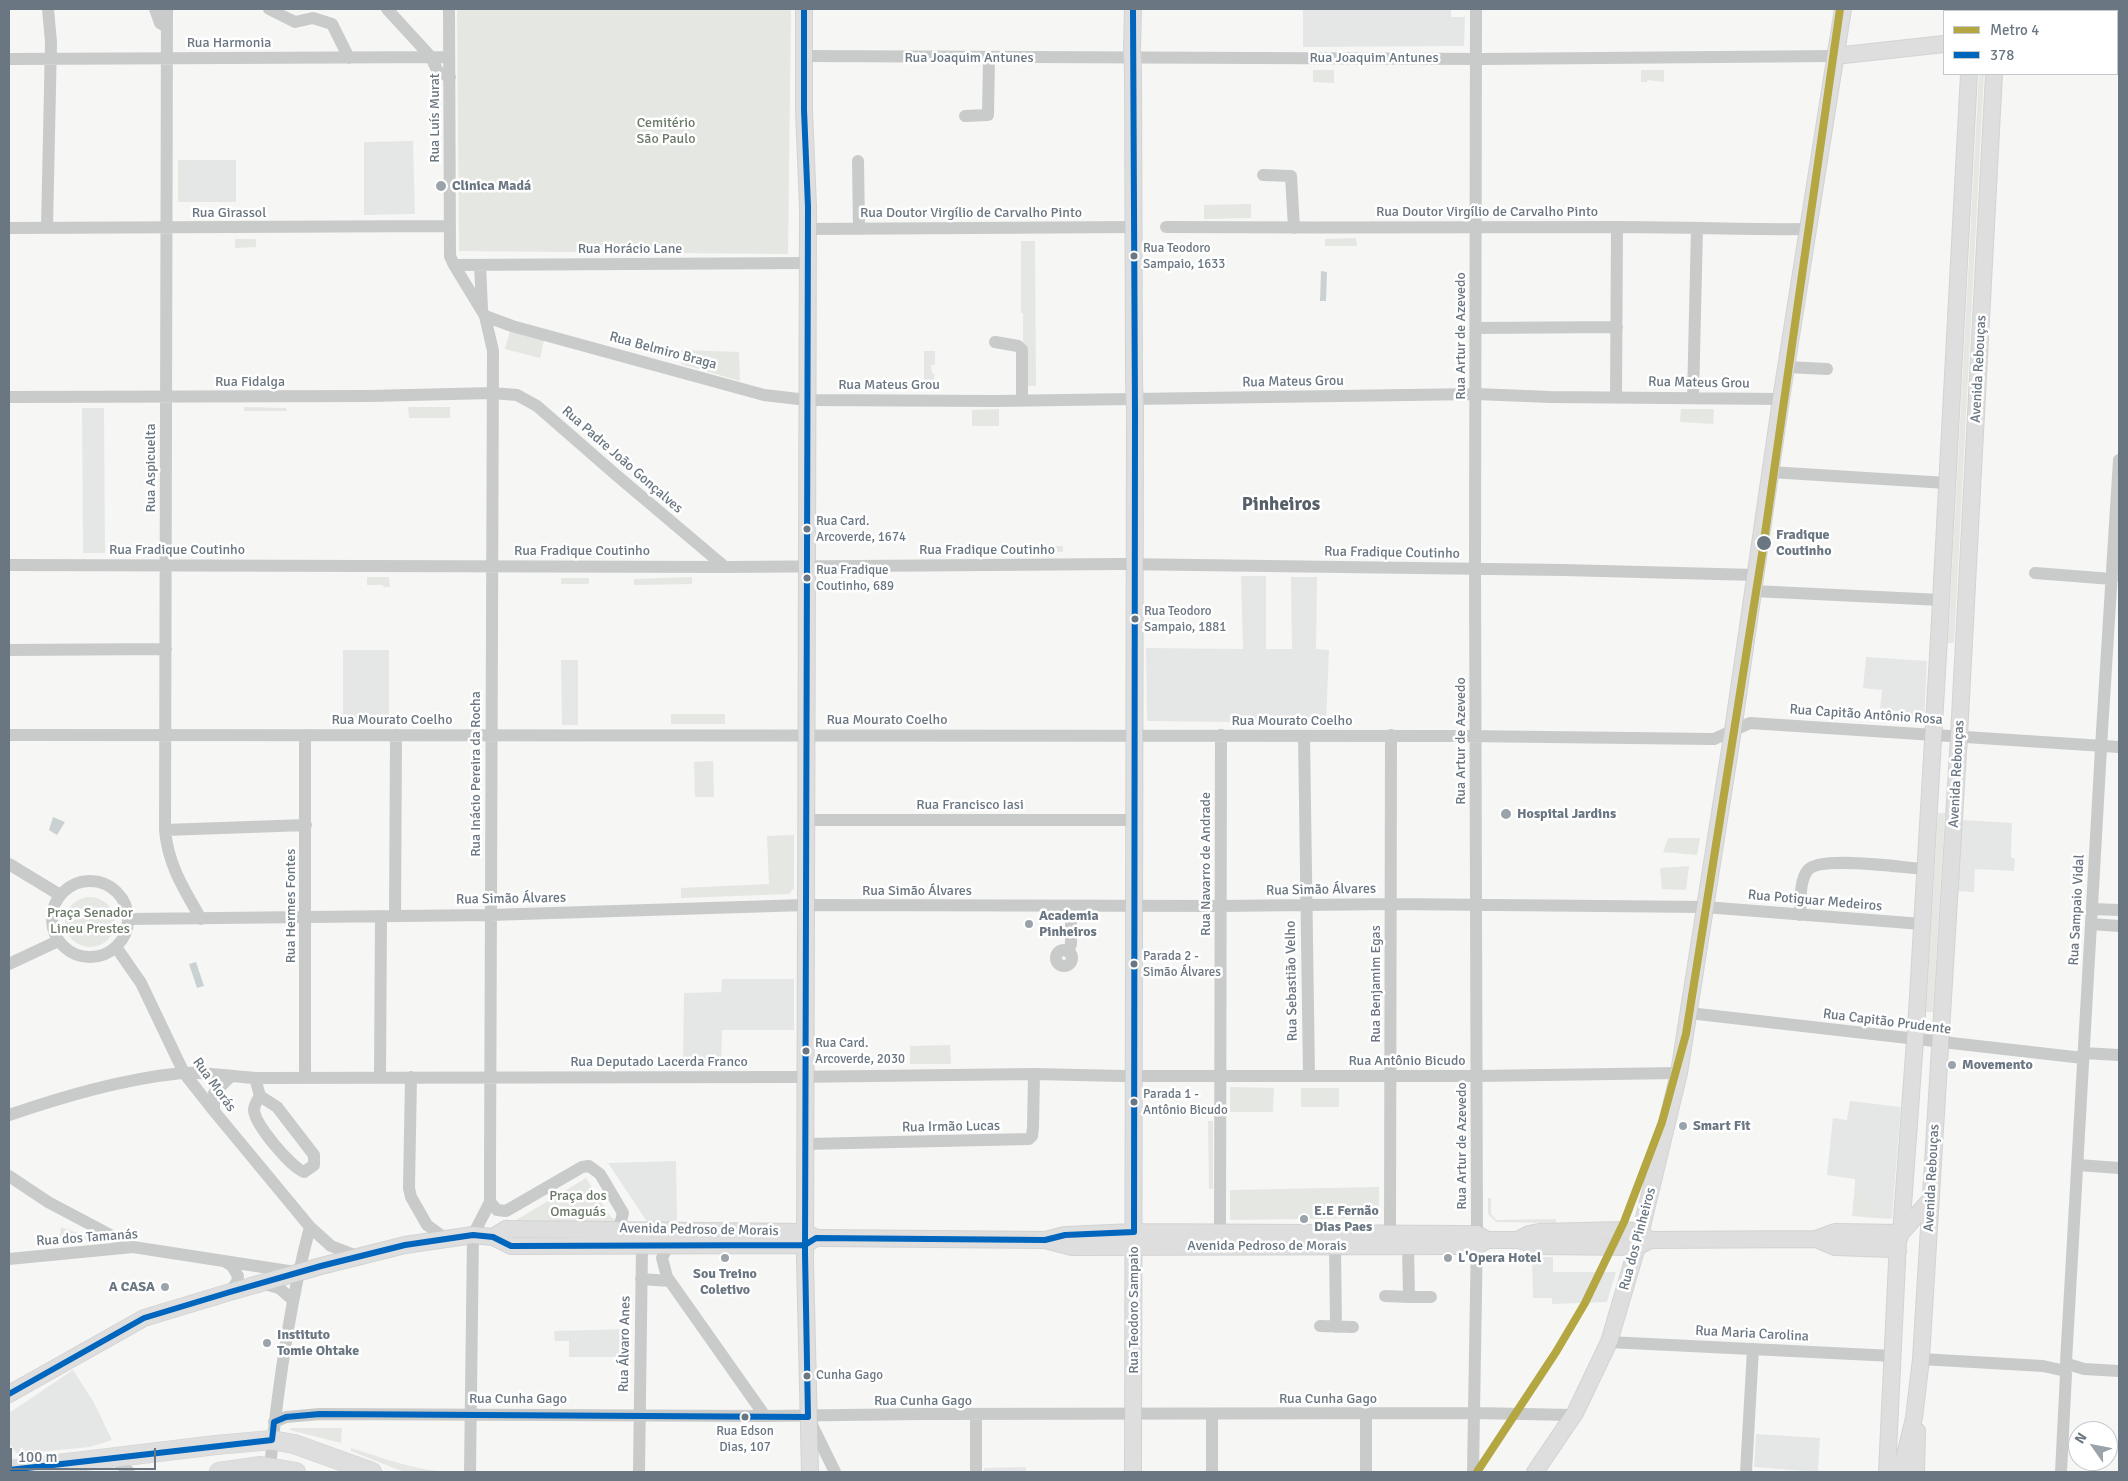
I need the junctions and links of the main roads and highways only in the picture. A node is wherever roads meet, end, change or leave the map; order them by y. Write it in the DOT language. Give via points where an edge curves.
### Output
graph roads {
  1 [pos="804,9"];
  2 [pos="1132,9"];
  3 [pos="1843,9"];
  4 [pos="1943,44"];
  5 [pos="1835,56"];
  6 [pos="1969,75"];
  7 [pos="1994,75"];
  8 [pos="1931,1198"];
  9 [pos="499,1233"];
  10 [pos="1901,1233"];
  11 [pos="809,1238"];
  12 [pos="1816,1238"];
  13 [pos="1134,1239"];
  14 [pos="1480,1240"];
  15 [pos="1643,1240"];
  16 [pos="1898,1251"];
  17 [pos="1900,1298"];
  18 [pos="9,1394"];
  19 [pos="1914,1418"];
  20 [pos="9,1470"];
  21 [pos="219,1472"];
  22 [pos="296,1472"];
  23 [pos="372,1472"];
  24 [pos="810,1472"];
  25 [pos="1133,1472"];
  26 [pos="1536,1472"];
  27 [pos="1887,1472"];
  28 [pos="1901,1472"];
  29 [pos="1916,1472"];
  1 -- 11 [label="main road" via="807,229 806,1144"];
  2 -- 13 [label="main road, Rua Teodoro Sampaio, bridge"];
  3 -- 5 [label="main road, Rua dos Pinheiros"];
  4 -- 5 [label="main road, Rua Joaquim Antunes"];
  5 -- 15 [label="main road, Rua dos Pinheiros" via="1686,1038"];
  6 -- 10 [label="main road, Avenida Rebouças" via="1934,735"];
  7 -- 8 [label="main road, Avenida Rebouças"];
  8 -- 10 [label="main road"];
  8 -- 19 [label="main road, Avenida Rebouças"];
  9 -- 11 [label="main road, Avenida Pedroso de Morais" via="619,1229"];
  9 -- 11 [label="main road, Avenida Pedroso de Morais" via="511,1246 642,1247"];
  9 -- 18 [label="main road, Avenida Pedroso de Morais" via="446,1239 358,1256 144,1318"];
  10 -- 12 [label="main road, Avenida Pedroso de Morais" via="1835,1232"];
  10 -- 16 [label="main road, Avenida Rebouças"];
  10 -- 17 [label="main road"];
  11 -- 13 [label="main road, Avenida Pedroso de Morais" via="1045,1240 1065,1235"];
  11 -- 24 [label="main road"];
  12 -- 15 [label="main road, Avenida Pedroso de Morais"];
  12 -- 16 [label="main road, Avenida Pedroso de Morais" via="1835,1246"];
  13 -- 14 [label="main road, Avenida Pedroso de Morais" via="1335,1246 1408,1246"];
  13 -- 14 [label="main road, Avenida Pedroso de Morais" via="1220,1232 1390,1233"];
  13 -- 25 [label="main road, Rua Teodoro Sampaio"];
  14 -- 15 [label="main road, Avenida Pedroso de Morais" via="1518,1240 1538,1246"];
  15 -- 26 [label="main road, Rua dos Pinheiros" via="1609,1342 1573,1415"];
  16 -- 27 [label="main road, Avenida Rebouças"];
  19 -- 28 [label="main road"];
  19 -- 29 [label="main road, Avenida Rebouças" via="1917,1424"];
  20 -- 23 [label="highway" via="114,1458 273,1431 294,1444"];
  21 -- 22 [label="highway" via="270,1466"];
}
